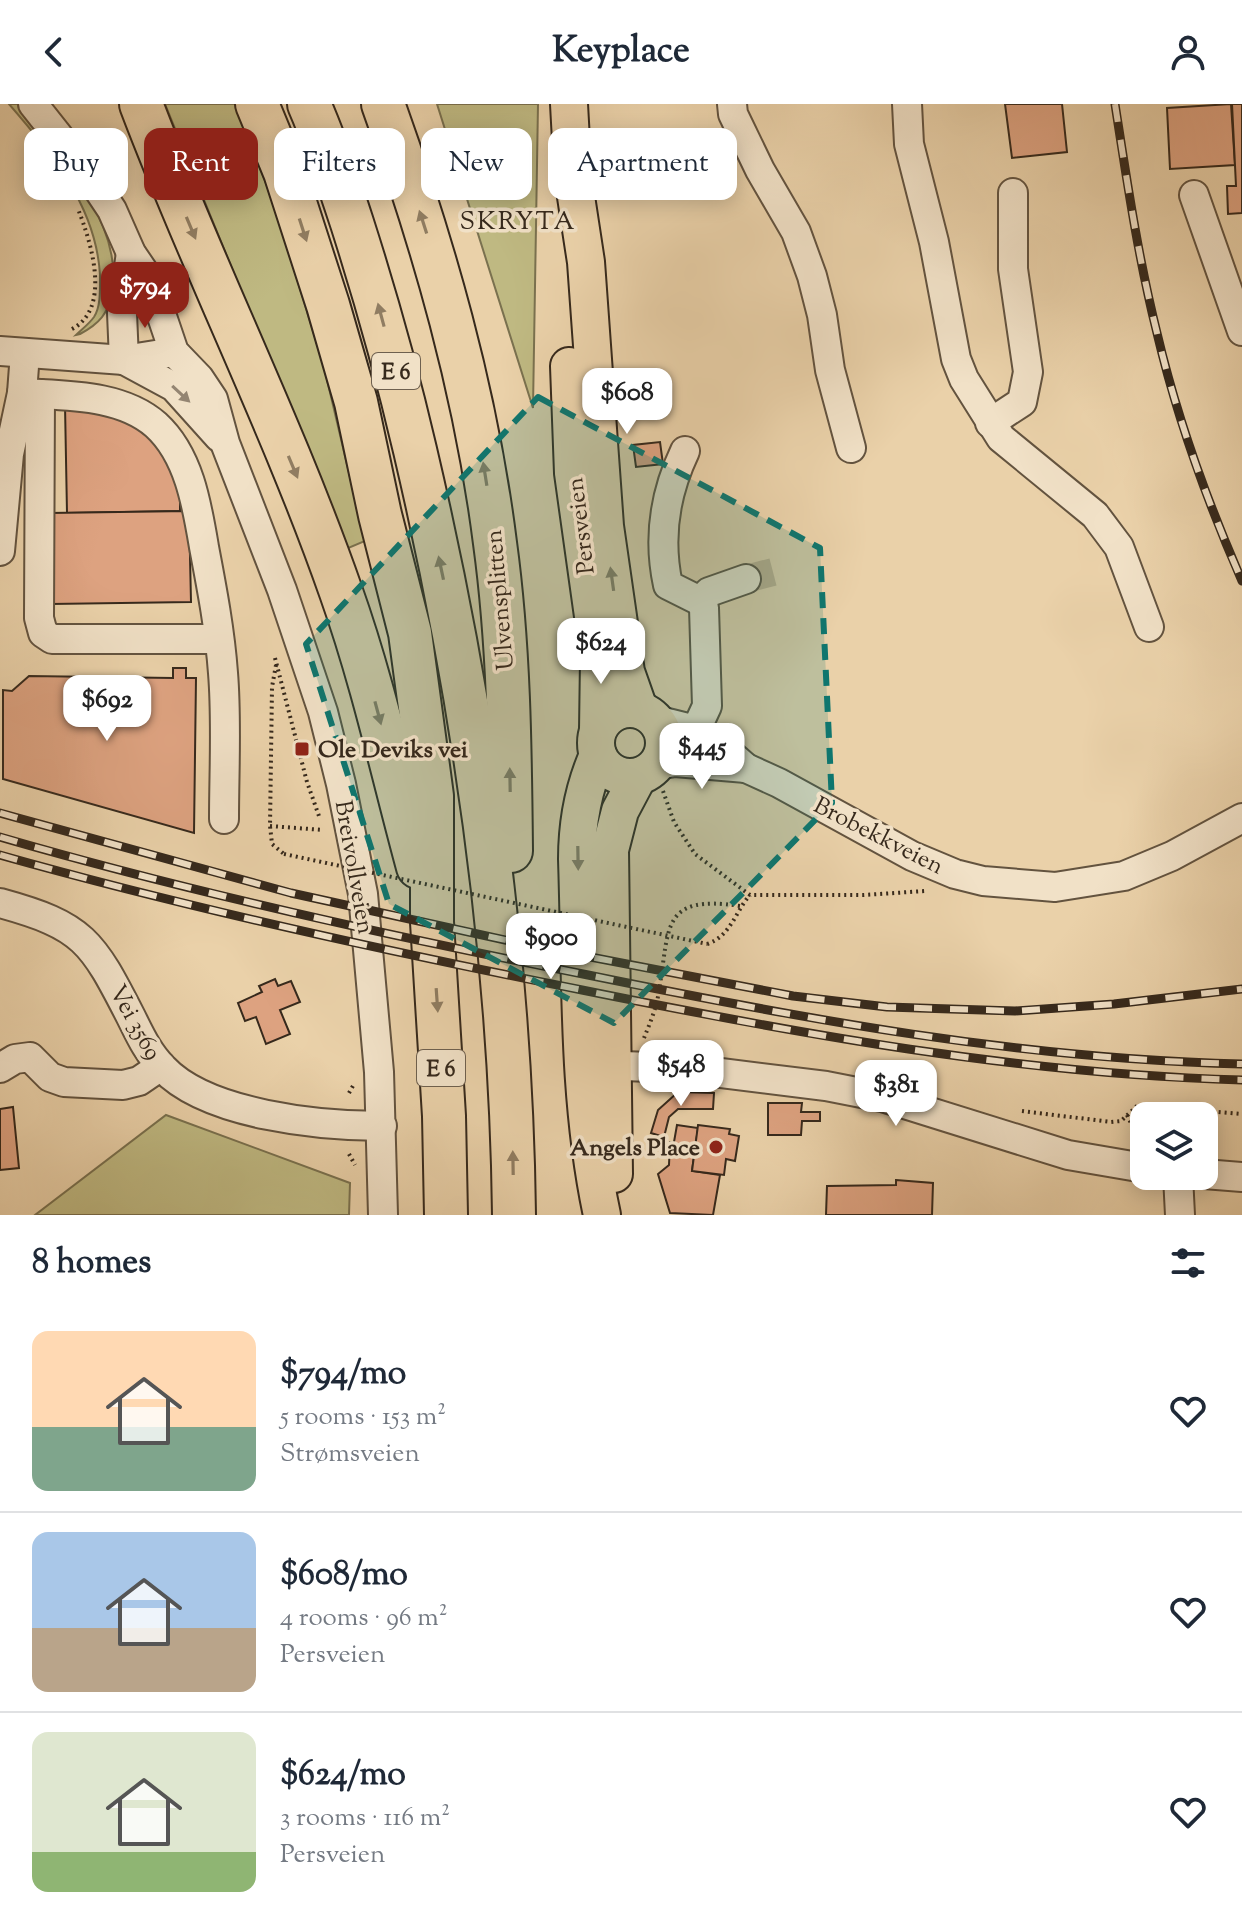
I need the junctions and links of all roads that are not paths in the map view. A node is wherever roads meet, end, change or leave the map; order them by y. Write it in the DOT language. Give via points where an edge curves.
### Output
graph roads {
  1 [pos="33,104"];
  2 [pos="141,104"];
  3 [pos="257,104"];
  4 [pos="309,104"];
  5 [pos="383,104"];
  6 [pos="569,104"];
  7 [pos="732,104"];
  8 [pos="907,104"];
  9 [pos="570,128"];
  10 [pos="1013,193"];
  11 [pos="1194,195"];
  12 [pos="571,200"];
  13 [pos="577,200"];
  14 [pos="131,253"];
  15 [pos="1233,281"];
  16 [pos="1242,331"];
  17 [pos="12,352"];
  18 [pos="174,352"];
  19 [pos="124,360"];
  20 [pos="31,394"];
  21 [pos="990,423"];
  22 [pos="225,443"];
  23 [pos="851,448"];
  24 [pos="685,451"];
  25 [pos="0,551"];
  26 [pos="746,579"];
  27 [pos="700,601"];
  28 [pos="1149,627"];
  29 [pos="219,639"];
  30 [pos="648,715"];
  31 [pos="695,732"];
  32 [pos="598,742"];
  33 [pos="746,768"];
  34 [pos="652,777"];
  35 [pos="1242,818"];
  36 [pos="224,819"];
  37 [pos="0,903"];
  38 [pos="432,922"];
  39 [pos="598,1065"];
  40 [pos="161,1066"];
  41 [pos="0,1068"];
  42 [pos="512,1110"];
  43 [pos="382,1126"];
  44 [pos="1130,1166"];
  45 [pos="1218,1175"];
  46 [pos="1242,1177"];
  47 [pos="1179,1190"];
  48 [pos="383,1215"];
  49 [pos="446,1215"];
  50 [pos="514,1215"];
  51 [pos="602,1215"];
  52 [pos="612,1215"];
  53 [pos="1180,1215"];
  1 -- 14 [label="street" via="112,210"];
  2 -- 38 [label="highway, one-way" via="342,593"];
  3 -- 38 [label="highway, E 6, one-way" via="328,305 410,633 432,796"];
  42 -- 4 [label="highway, E 6, one-way" via="484,814 445,585 375,293"];
  42 -- 5 [label="highway, Ulvensplitten / E 6, one-way" via="510,753 495,542 475,418 448,306"];
  6 -- 9 [label="main road, Persveien"];
  7 -- 23 [label="street" via="760,170 796,232 812,276"];
  8 -- 21 [label="street" via="909,144 956,359"];
  10 -- 21 [label="street" via="1013,269 1028,372 1022,402"];
  11 -- 15 [label="street"];
  12 -- 32 [label="main road, Persveien" via="566,271 571,423 578,524 599,659"];
  30 -- 13 [label="main road, Persveien, one-way" via="626,672 605,526 586,262"];
  14 -- 18 [label="street" via="150,281"];
  14 -- 19 [label="street" via="122,313"];
  15 -- 16 [label="street"];
  17 -- 19 [label="street"];
  17 -- 20 [label="street"];
  18 -- 19 [label="street"];
  18 -- 22 [label="street, Breivollveien" via="213,399"];
  19 -- 22 [label="street, Breivollveien, one-way" via="174,387"];
  20 -- 25 [label="street" via="9,454"];
  20 -- 29 [label="street" via="123,407 156,425 167,438 196,502"];
  20 -- 29 [label="street" via="43,633 52,639"];
  21 -- 28 [label="street" via="1020,456 1095,515 1119,547"];
  22 -- 43 [label="street, Breivollveien" via="303,647 341,784 363,894"];
  24 -- 27 [label="street" via="673,475 662,560 668,585"];
  26 -- 27 [label="street" via="709,592"];
  27 -- 31 [label="street" via="707,706"];
  29 -- 36 [label="street"];
  30 -- 31 [label="street, Brobekkveien"];
  30 -- 32 [label="main road" via="629,708 610,714"];
  30 -- 34 [label="main road" via="664,738"];
  31 -- 33 [label="street, Brobekkveien"];
  32 -- 34 [label="main road" via="607,769 621,777"];
  32 -- 39 [label="main road, Persveien, one-way" via="577,836"];
  33 -- 34 [label="street, Brobekkveien" via="675,762"];
  33 -- 35 [label="street, Brobekkveien" via="912,856 955,874 1007,885 1055,887 1124,876"];
  34 -- 39 [label="main road" via="620,811 610,850"];
  37 -- 40 [label="street, Vei 3569" via="58,921 94,951"];
  38 -- 49 [label="highway, E 6, one-way"];
  39 -- 44 [label="street" via="717,1072 840,1089 1068,1155"];
  39 -- 51 [label="main road" via="591,1153"];
  39 -- 52 [label="main road" via="615,1185"];
  40 -- 41 [label="street" via="123,1085 64,1082 50,1077 30,1057"];
  40 -- 43 [label="street, Vei 3569" via="189,1090 228,1104 315,1123"];
  50 -- 42 [label="highway, E 6, one-way"];
  43 -- 48 [label="street, Breivollveien"];
  45 -- 46 [label="street"];
  47 -- 53 [label="street"];
}
